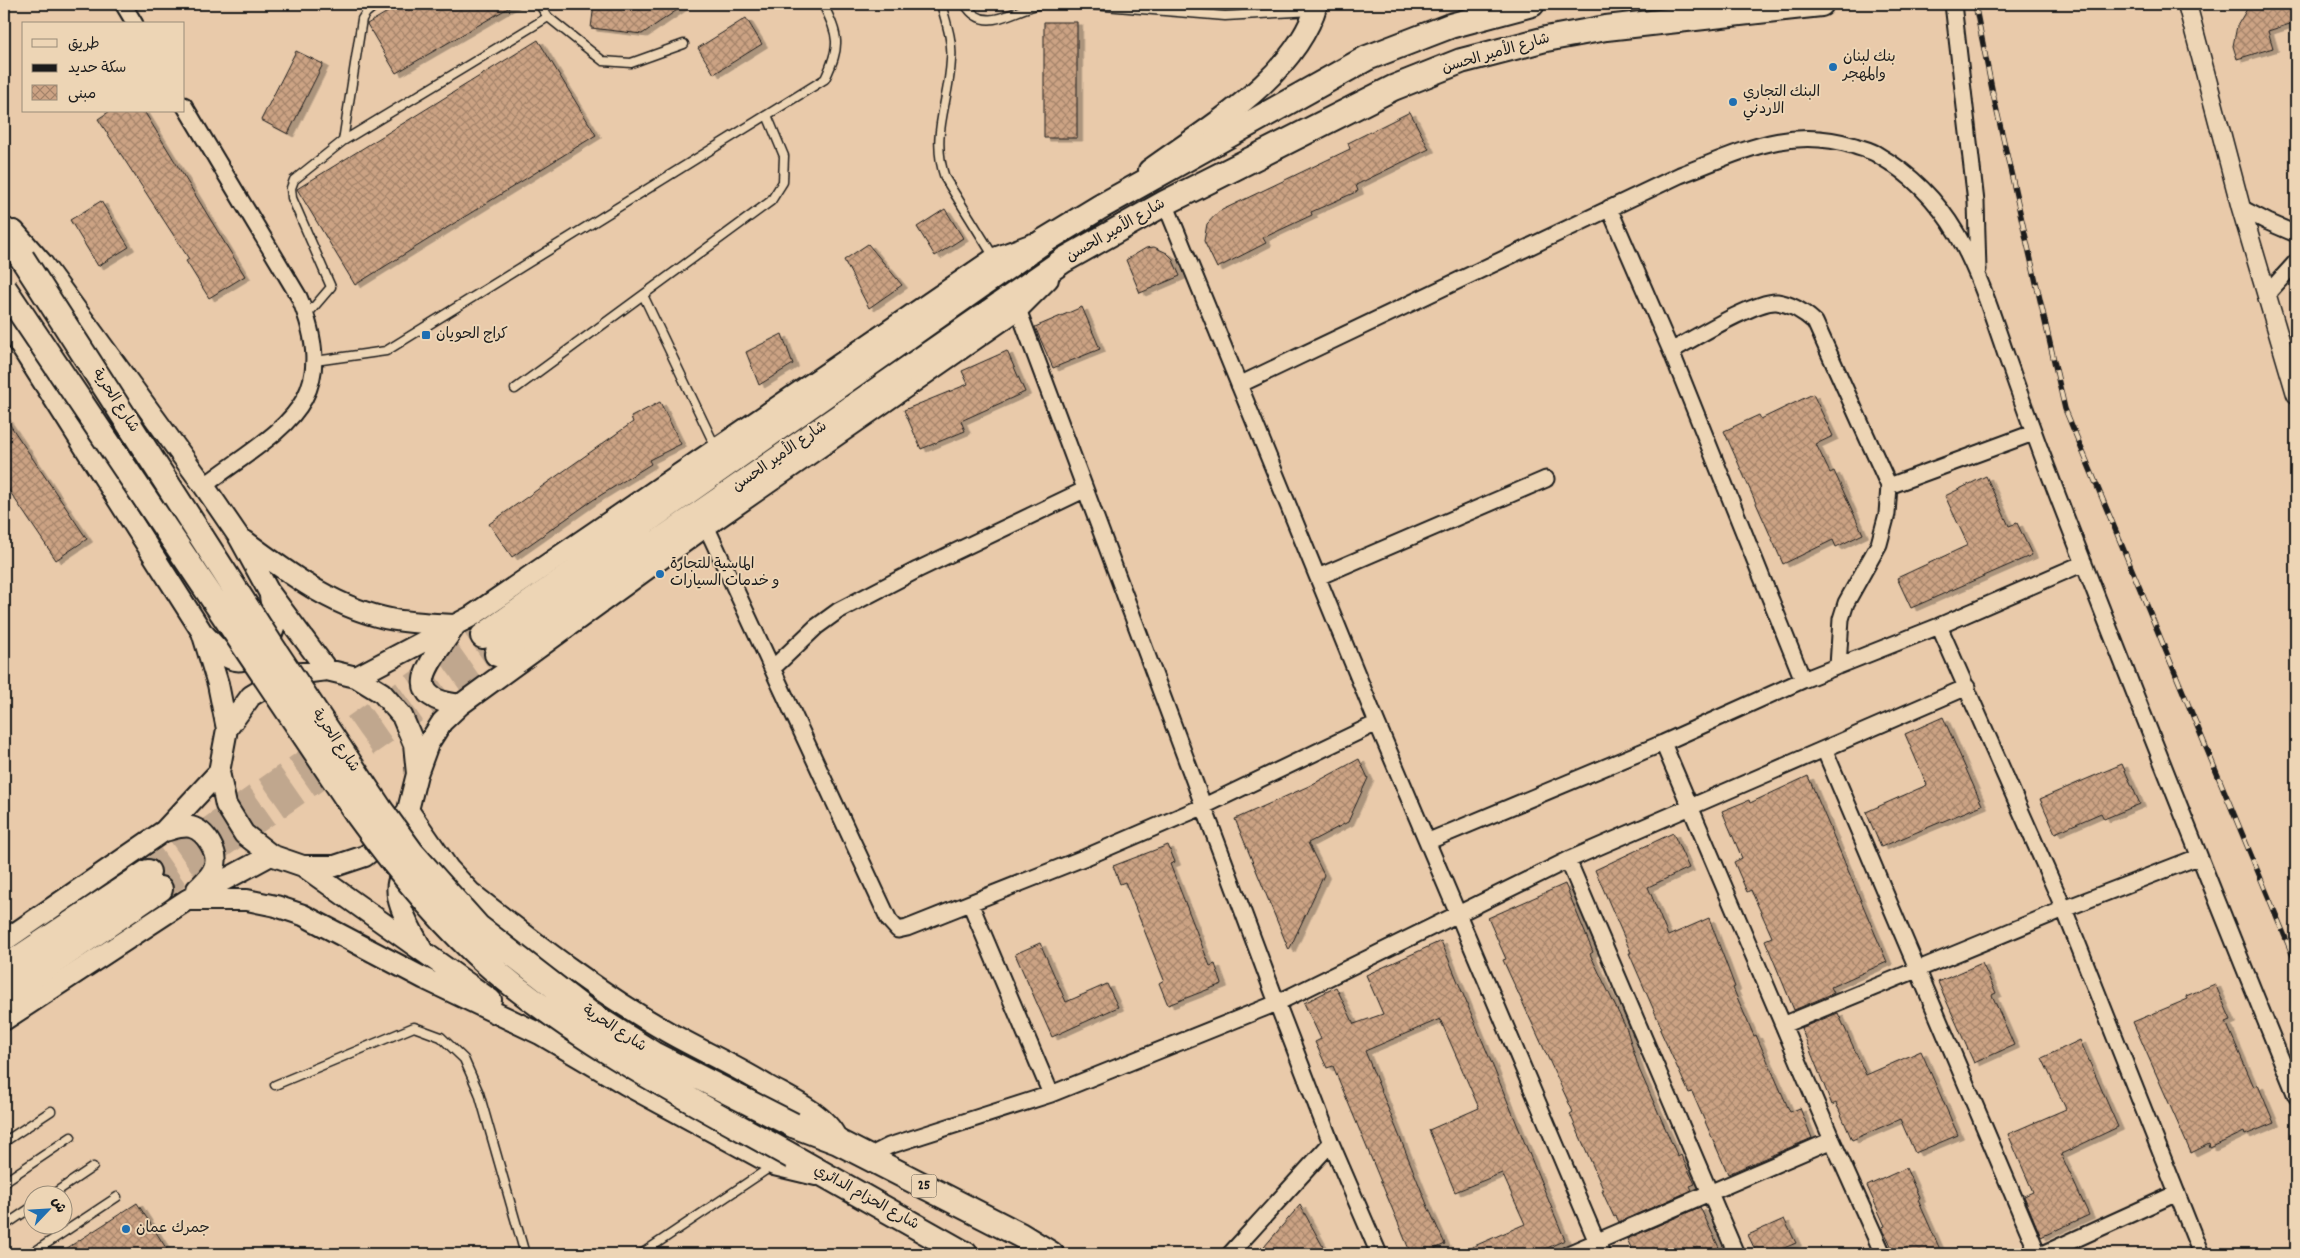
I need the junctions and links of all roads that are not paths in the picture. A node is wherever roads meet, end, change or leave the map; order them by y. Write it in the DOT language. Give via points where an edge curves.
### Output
graph roads {
  1 [pos="123,4"];
  2 [pos="377,4"];
  3 [pos="540,4"];
  4 [pos="823,4"];
  5 [pos="940,4"];
  6 [pos="964,4"];
  7 [pos="1041,4"];
  8 [pos="1081,4"];
  9 [pos="1532,4"];
  10 [pos="1821,4"];
  11 [pos="1952,4"];
  12 [pos="2187,4"];
  13 [pos="1316,8"];
  14 [pos="548,17"];
  15 [pos="134,22"];
  16 [pos="684,44"];
  17 [pos="185,106"];
  18 [pos="767,115"];
  19 [pos="343,141"];
  20 [pos="1165,203"];
  21 [pos="1100,207"];
  22 [pos="1609,208"];
  23 [pos="2241,208"];
  24 [pos="4,219"];
  25 [pos="4,230"];
  26 [pos="2296,234"];
  27 [pos="1044,241"];
  28 [pos="995,258"];
  29 [pos="1064,260"];
  30 [pos="2296,262"];
  31 [pos="1978,274"];
  32 [pos="4,288"];
  33 [pos="2267,294"];
  34 [pos="643,295"];
  35 [pos="1018,309"];
  36 [pos="307,315"];
  37 [pos="4,320"];
  38 [pos="1671,350"];
  39 [pos="315,361"];
  40 [pos="1239,385"];
  41 [pos="514,389"];
  42 [pos="2296,394"];
  43 [pos="2033,433"];
  44 [pos="716,448"];
  45 [pos="1546,479"];
  46 [pos="204,486"];
  47 [pos="1889,486"];
  48 [pos="1084,490"];
  49 [pos="706,526"];
  50 [pos="239,537"];
  51 [pos="2084,562"];
  52 [pos="1318,577"];
  53 [pos="269,592"];
  54 [pos="456,626"];
  55 [pos="1939,626"];
  56 [pos="202,632"];
  57 [pos="1838,666"];
  58 [pos="773,668"];
  59 [pos="327,670"];
  60 [pos="356,677"];
  61 [pos="1803,680"];
  62 [pos="1967,687"];
  63 [pos="460,705"];
  64 [pos="1377,723"];
  65 [pos="227,729"];
  66 [pos="1663,743"];
  67 [pos="1825,750"];
  68 [pos="219,772"];
  69 [pos="417,774"];
  70 [pos="1202,807"];
  71 [pos="1690,807"];
  72 [pos="408,810"];
  73 [pos="164,831"];
  74 [pos="1429,841"];
  75 [pos="270,856"];
  76 [pos="2198,857"];
  77 [pos="1568,860"];
  78 [pos="303,866"];
  79 [pos="448,868"];
  80 [pos="186,900"];
  81 [pos="970,903"];
  82 [pos="2064,909"];
  83 [pos="1459,913"];
  84 [pos="4,941"];
  85 [pos="422,951"];
  86 [pos="4,968"];
  87 [pos="1917,969"];
  88 [pos="4,996"];
  89 [pos="1277,1004"];
  90 [pos="4,1020"];
  91 [pos="1783,1025"];
  92 [pos="540,1034"];
  93 [pos="275,1084"];
  94 [pos="1051,1094"];
  95 [pos="2296,1096"];
  96 [pos="51,1111"];
  97 [pos="71,1138"];
  98 [pos="1832,1140"];
  99 [pos="4,1142"];
  100 [pos="838,1142"];
  101 [pos="1331,1143"];
  102 [pos="867,1157"];
  103 [pos="783,1161"];
  104 [pos="94,1167"];
  105 [pos="4,1182"];
  106 [pos="65,1186"];
  107 [pos="1710,1192"];
  108 [pos="2177,1193"];
  109 [pos="117,1197"];
  110 [pos="22,1214"];
  111 [pos="4,1226"];
  112 [pos="1599,1248"];
  113 [pos="31,1254"];
  114 [pos="525,1254"];
  115 [pos="641,1254"];
  116 [pos="965,1254"];
  117 [pos="1051,1254"];
  118 [pos="1230,1254"];
  119 [pos="1379,1254"];
  120 [pos="1568,1254"];
  121 [pos="1736,1254"];
  122 [pos="1883,1254"];
  123 [pos="2038,1254"];
  124 [pos="2043,1254"];
  125 [pos="2201,1254"];
  1 -- 15 [label="street"];
  2 -- 19 [label="lane" via="362,20"];
  3 -- 14 [label="lane"];
  4 -- 18 [label="lane" via="837,31 834,60 825,79"];
  5 -- 28 [label="lane" via="949,33 952,60 938,141 941,166 945,178"];
  6 -- 7 [label="lane" via="971,14 998,20"];
  8 -- 13 [label="lane" via="1225,16"];
  9 -- 21 [label="highway, شارع الأمير الحسن" via="1450,26 1367,58"];
  10 -- 20 [label="highway, شارع الأمير الحسن" via="1606,28 1546,39 1461,61 1394,88"];
  11 -- 31 [label="street" via="1976,202"];
  12 -- 23 [label="street"];
  13 -- 21 [label="main road" via="1292,52 1272,76"];
  14 -- 16 [label="lane" via="603,61 631,63"];
  14 -- 19 [label="lane"];
  17 -- 36 [label="street"];
  18 -- 34 [label="lane" via="784,156 784,182 772,201"];
  18 -- 39 [label="lane" via="386,351"];
  19 -- 36 [label="lane" via="294,180 291,188 292,198 331,287"];
  20 -- 29 [label="highway, شارع الأمير الحسن"];
  20 -- 40 [label="street"];
  21 -- 27 [label="highway, شارع الأمير الحسن"];
  22 -- 31 [label="street" via="1680,175 1783,139 1816,138 1841,142 1875,153 1912,178 1933,199 1956,232"];
  22 -- 38 [label="street"];
  22 -- 40 [label="street"];
  23 -- 26 [label="street"];
  23 -- 33 [label="street"];
  24 -- 46 [label="main road" via="42,263"];
  25 -- 100 [label="highway, شارع الحرية / 25, bridge" via="380,809 412,853 478,927 590,1014 653,1054 793,1125"];
  27 -- 28 [label="main road"];
  27 -- 29 [label="highway, شارع الأمير الحسن" via="490,645"];
  28 -- 44 [label="main road"];
  29 -- 35 [label="main road"];
  30 -- 33 [label="street"];
  31 -- 43 [label="street"];
  32 -- 103 [label="highway, شارع الحرية, bridge" via="358,815 394,864 458,936 498,973 571,1028"];
  33 -- 42 [label="street"];
  34 -- 41 [label="lane"];
  34 -- 44 [label="lane"];
  35 -- 48 [label="street"];
  35 -- 49 [label="main road"];
  36 -- 39 [label="street"];
  37 -- 56 [label="main road"];
  38 -- 47 [label="street" via="1760,304 1776,302 1803,311 1815,322"];
  38 -- 61 [label="street"];
  39 -- 46 [label="street" via="310,391 291,420"];
  40 -- 52 [label="street"];
  43 -- 47 [label="street"];
  43 -- 51 [label="street"];
  44 -- 54 [label="main road"];
  45 -- 52 [label="street"];
  46 -- 50 [label="main road"];
  47 -- 57 [label="street" via="1887,514 1879,544 1846,603"];
  48 -- 58 [label="street" via="838,611"];
  48 -- 70 [label="street"];
  49 -- 58 [label="street"];
  49 -- 63 [label="main road"];
  50 -- 53 [label="main road"];
  50 -- 54 [label="main road" via="328,598 394,620"];
  51 -- 55 [label="street"];
  51 -- 76 [label="street"];
  52 -- 64 [label="street"];
  53 -- 56 [label="main road" via="275,624 272,636 262,650 252,656 237,660 227,657"];
  53 -- 59 [label="main road"];
  54 -- 60 [label="main road"];
  54 -- 63 [label="main road" via="427,668 423,682 435,700"];
  55 -- 57 [label="street"];
  55 -- 62 [label="street"];
  56 -- 65 [label="main road" via="218,684"];
  57 -- 61 [label="street"];
  58 -- 81 [label="street" via="894,928 907,928"];
  59 -- 60 [label="main road, 25"];
  59 -- 65 [label="main road, 25" via="286,675 251,696"];
  60 -- 69 [label="main road, 25" via="382,693 402,716 414,744"];
  61 -- 66 [label="street"];
  62 -- 67 [label="street"];
  62 -- 82 [label="street"];
  63 -- 69 [label="main road" via="442,722 428,744"];
  64 -- 70 [label="street"];
  64 -- 74 [label="street"];
  65 -- 68 [label="main road, 25"];
  66 -- 71 [label="street"];
  66 -- 74 [label="street"];
  67 -- 71 [label="street"];
  67 -- 87 [label="street"];
  68 -- 73 [label="main road"];
  68 -- 75 [label="main road, 25" via="226,805 244,834"];
  69 -- 72 [label="main road, 25"];
  70 -- 81 [label="street"];
  70 -- 89 [label="street"];
  71 -- 77 [label="street"];
  71 -- 91 [label="street"];
  72 -- 78 [label="main road, 25" via="390,836 365,856 335,866"];
  72 -- 79 [label="main road, 25"];
  73 -- 80 [label="main road" via="180,826 193,827 207,839 216,854 210,876"];
  73 -- 84 [label="main road"];
  74 -- 83 [label="street"];
  75 -- 78 [label="main road, 25"];
  75 -- 80 [label="main road"];
  76 -- 82 [label="street"];
  76 -- 95 [label="street"];
  77 -- 83 [label="street"];
  77 -- 107 [label="street"];
  78 -- 85 [label="main road, 25"];
  79 -- 85 [label="main road" via="419,863 407,869 397,882 396,894"];
  79 -- 100 [label="main road, 25" via="472,893 568,969 666,1032 743,1070 814,1114 835,1131"];
  80 -- 90 [label="main road"];
  80 -- 92 [label="main road" via="247,900 303,915"];
  81 -- 94 [label="street"];
  82 -- 87 [label="street"];
  82 -- 108 [label="street"];
  83 -- 89 [label="street"];
  83 -- 112 [label="street"];
  85 -- 92 [label="main road, 25"];
  86 -- 88 [label="highway" via="154,881"];
  87 -- 91 [label="street"];
  87 -- 123 [label="street"];
  89 -- 94 [label="street"];
  89 -- 101 [label="street"];
  91 -- 98 [label="street"];
  92 -- 103 [label="main road, 25" via="625,1084"];
  93 -- 114 [label="lane" via="414,1027 441,1037 464,1059 479,1093"];
  94 -- 102 [label="street" via="889,1146"];
  96 -- 99 [label="lane"];
  97 -- 105 [label="lane"];
  98 -- 107 [label="street"];
  98 -- 122 [label="street"];
  100 -- 102 [label="highway, 25"];
  101 -- 118 [label="street"];
  101 -- 119 [label="street"];
  102 -- 117 [label="highway, 25"];
  103 -- 115 [label="lane"];
  103 -- 116 [label="highway, شارع الحزام الدائري / 25" via="846,1185"];
  104 -- 106 [label="lane"];
  107 -- 112 [label="street"];
  107 -- 121 [label="street"];
  108 -- 124 [label="street"];
  108 -- 125 [label="street"];
  109 -- 113 [label="lane"];
  110 -- 111 [label="lane"];
  112 -- 120 [label="street"];
}
